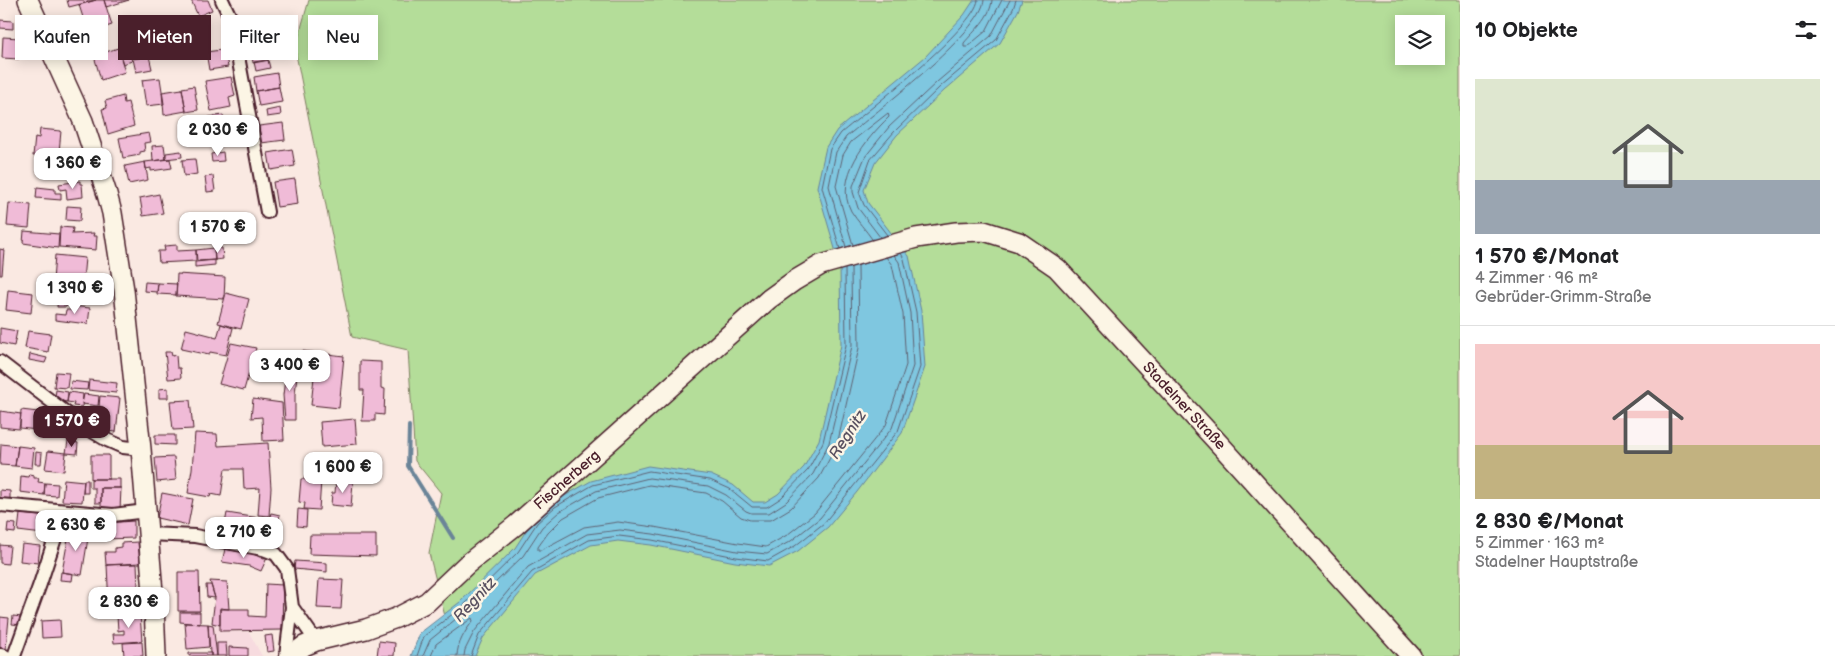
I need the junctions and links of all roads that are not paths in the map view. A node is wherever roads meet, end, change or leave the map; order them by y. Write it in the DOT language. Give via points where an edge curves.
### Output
graph roads {
  1 [pos="28,0"];
  2 [pos="222,0"];
  3 [pos="267,212"];
  4 [pos="821,265"];
  5 [pos="0,362"];
  6 [pos="140,449"];
  7 [pos="0,505"];
  8 [pos="64,511"];
  9 [pos="146,511"];
  10 [pos="148,534"];
  11 [pos="292,607"];
  12 [pos="316,641"];
  13 [pos="0,655"];
  14 [pos="5,656"];
  15 [pos="14,656"];
  16 [pos="156,656"];
  17 [pos="286,656"];
  18 [pos="291,656"];
  19 [pos="1411,656"];
  1 -- 6 [label="main road" via="83,121 108,194 121,271"];
  2 -- 3 [label="street" via="231,18"];
  4 -- 12 [label="main road, Fischerberg" via="769,299 427,602 366,629"];
  4 -- 19 [label="main road, Stadelner Straße" via="916,238 956,232 984,232 1020,242 1057,268"];
  5 -- 6 [label="street" via="82,425 123,447"];
  6 -- 9 [label="main road"];
  7 -- 8 [label="street"];
  8 -- 9 [label="street" via="113,515"];
  8 -- 15 [label="street"];
  9 -- 10 [label="main road"];
  10 -- 11 [label="street" via="195,536 276,554 287,569"];
  10 -- 16 [label="main road"];
  11 -- 12 [label="street"];
  11 -- 17 [label="street"];
  12 -- 18 [label="main road, Fischerberg"];
  13 -- 14 [label="street"];
}
